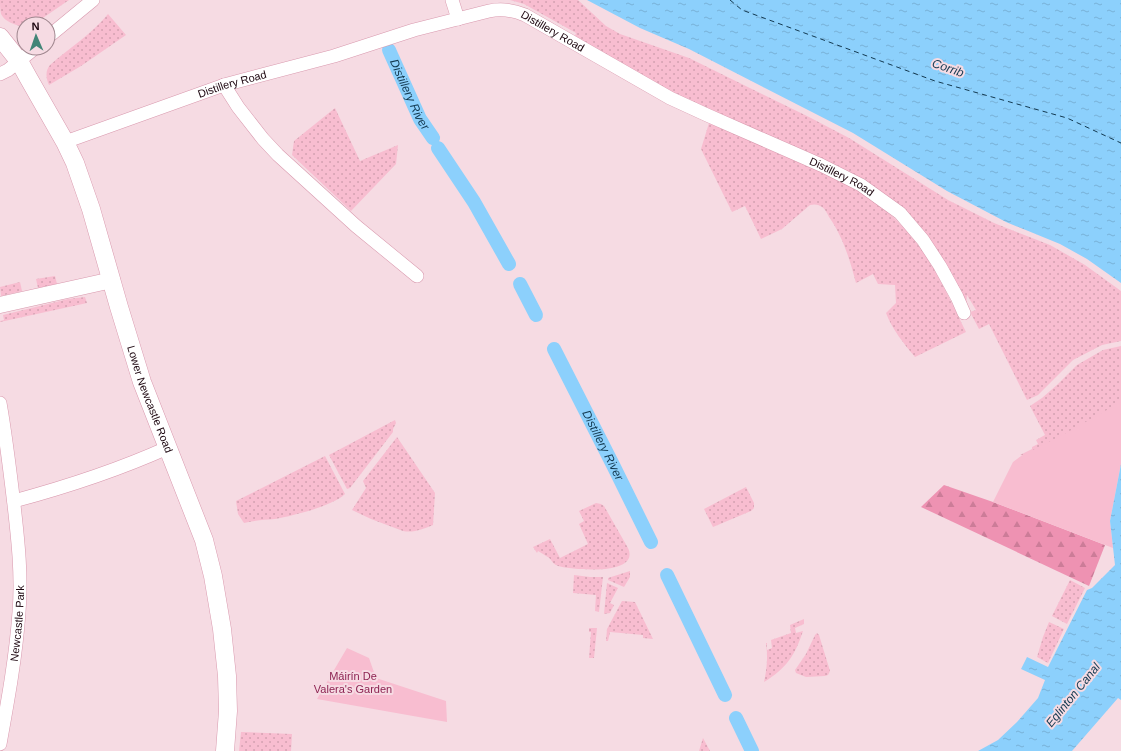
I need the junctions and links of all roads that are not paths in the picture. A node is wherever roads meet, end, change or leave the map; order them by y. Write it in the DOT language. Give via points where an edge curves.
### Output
graph roads {
  1 [pos="93,0"];
  2 [pos="452,0"];
  3 [pos="458,19"];
  4 [pos="56,30"];
  5 [pos="0,37"];
  6 [pos="26,56"];
  7 [pos="19,62"];
  8 [pos="0,74"];
  9 [pos="224,85"];
  10 [pos="65,142"];
  11 [pos="417,276"];
  12 [pos="112,280"];
  13 [pos="0,305"];
  14 [pos="964,313"];
  15 [pos="0,403"];
  16 [pos="167,448"];
  17 [pos="14,501"];
  18 [pos="0,744"];
  19 [pos="224,751"];
  1 -- 4 [label="street"];
  2 -- 3 [label="street"];
  3 -- 9 [label="street, Distillery Road"];
  3 -- 14 [label="street, Distillery Road" via="497,9 516,11 670,98 861,185 900,213 923,240 940,266"];
  5 -- 7 [label="main road, Lower Newcastle Road"];
  6 -- 7 [label="street"];
  7 -- 8 [label="street"];
  7 -- 10 [label="main road, Lower Newcastle Road"];
  9 -- 10 [label="street, Distillery Road"];
  9 -- 11 [label="street" via="263,139 278,155 351,222"];
  10 -- 12 [label="main road, Lower Newcastle Road" via="91,209"];
  12 -- 13 [label="street"];
  12 -- 16 [label="main road, Lower Newcastle Road" via="136,363"];
  15 -- 17 [label="street, Newcastle Park"];
  16 -- 17 [label="street" via="88,478"];
  16 -- 19 [label="main road, Lower Newcastle Road" via="202,533 214,576 227,676 228,711"];
  17 -- 18 [label="street, Newcastle Park" via="19,554 19,611 10,691"];
}
